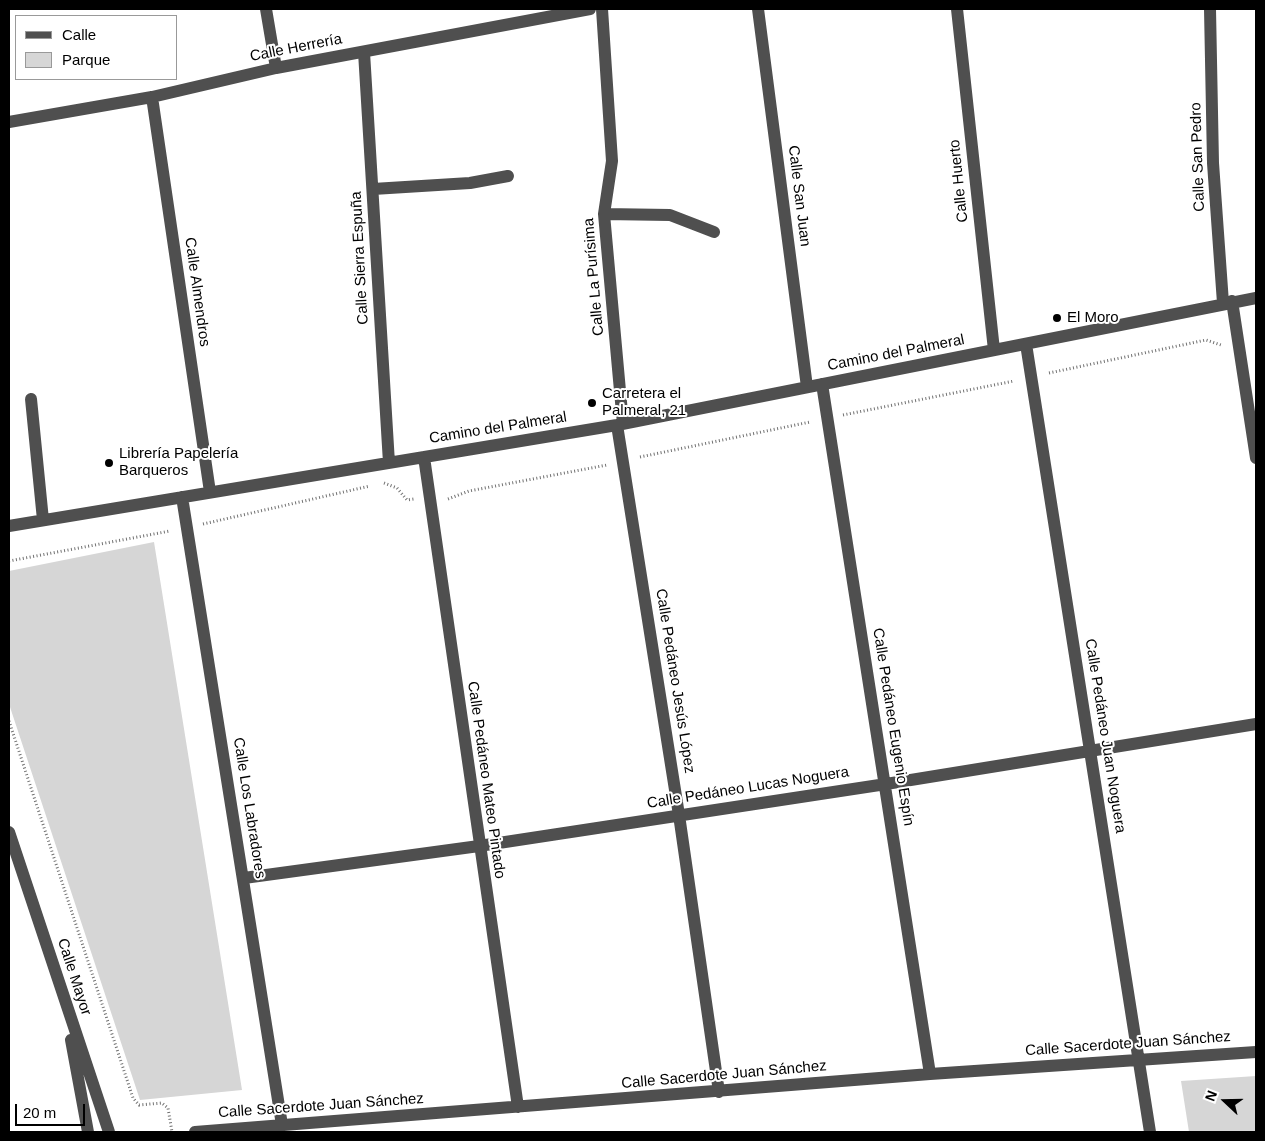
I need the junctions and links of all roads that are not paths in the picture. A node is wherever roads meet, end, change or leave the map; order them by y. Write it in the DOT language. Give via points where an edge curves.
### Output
graph roads {
  1 [pos="266,9"];
  2 [pos="590,9"];
  3 [pos="602,9"];
  4 [pos="758,9"];
  5 [pos="957,9"];
  6 [pos="1210,9"];
  7 [pos="364,52"];
  8 [pos="276,68"];
  9 [pos="152,96"];
  10 [pos="9,122"];
  11 [pos="508,176"];
  12 [pos="373,189"];
  13 [pos="604,214"];
  14 [pos="714,232"];
  15 [pos="1256,298"];
  16 [pos="1228,302"];
  17 [pos="1026,344"];
  18 [pos="994,350"];
  19 [pos="822,384"];
  20 [pos="807,387"];
  21 [pos="31,398"];
  22 [pos="620,424"];
  23 [pos="424,457"];
  24 [pos="1256,458"];
  25 [pos="389,462"];
  26 [pos="210,492"];
  27 [pos="182,497"];
  28 [pos="43,520"];
  29 [pos="9,526"];
  30 [pos="1256,724"];
  31 [pos="1091,749"];
  32 [pos="886,784"];
  33 [pos="680,815"];
  34 [pos="9,832"];
  35 [pos="479,846"];
  36 [pos="244,878"];
  37 [pos="62,996"];
  38 [pos="1256,1052"];
  39 [pos="1138,1060"];
  40 [pos="930,1074"];
  41 [pos="719,1092"];
  42 [pos="518,1107"];
  43 [pos="282,1125"];
  44 [pos="88,1132"];
  45 [pos="109,1132"];
  46 [pos="196,1132"];
  47 [pos="1150,1132"];
  1 -- 8 [label="street"];
  2 -- 7 [label="street, Calle Herrería"];
  3 -- 13 [label="street, Calle La Purísima" via="612,161"];
  4 -- 20 [label="street, Calle San Juan"];
  5 -- 18 [label="street, Calle Huerto"];
  6 -- 16 [label="street, Calle San Pedro" via="1214,164"];
  7 -- 8 [label="street, Calle Herrería"];
  7 -- 12 [label="street, Calle Sierra Espuña"];
  8 -- 9 [label="street, Calle Herrería"];
  9 -- 10 [label="street, Calle Herrería"];
  9 -- 26 [label="street, Calle Almendros"];
  11 -- 12 [label="street" via="470,183"];
  12 -- 25 [label="street, Calle Sierra Espuña"];
  13 -- 14 [label="street" via="670,215"];
  13 -- 22 [label="street, Calle La Purísima"];
  15 -- 16 [label="street, Camino del Palmeral"];
  16 -- 17 [label="street, Camino del Palmeral"];
  16 -- 24 [label="street, Calle San Pedro"];
  17 -- 18 [label="street, Camino del Palmeral"];
  17 -- 31 [label="street, Calle Pedáneo Juan Noguera"];
  18 -- 19 [label="street, Camino del Palmeral"];
  19 -- 20 [label="street, Camino del Palmeral"];
  19 -- 32 [label="street, Calle Pedáneo Eugenio Espín"];
  20 -- 22 [label="street, Camino del Palmeral"];
  21 -- 28 [label="street"];
  22 -- 23 [label="street, Camino del Palmeral"];
  22 -- 33 [label="street, Calle Pedáneo Jesús López"];
  23 -- 25 [label="street, Camino del Palmeral"];
  23 -- 35 [label="street, Calle Pedáneo Mateo Pintado"];
  25 -- 26 [label="street, Camino del Palmeral"];
  26 -- 27 [label="street, Camino del Palmeral"];
  27 -- 28 [label="street, Camino del Palmeral"];
  27 -- 36 [label="street, Calle Los Labradores"];
  28 -- 29 [label="street, Camino del Palmeral"];
  30 -- 31 [label="street, Calle Pedáneo Lucas Noguera"];
  31 -- 32 [label="street, Calle Pedáneo Lucas Noguera"];
  31 -- 39 [label="street, Calle Pedáneo Juan Noguera"];
  32 -- 33 [label="street, Calle Pedáneo Lucas Noguera"];
  32 -- 40 [label="street, Calle Pedáneo Eugenio Espín"];
  33 -- 35 [label="street, Calle Pedáneo Lucas Noguera"];
  33 -- 41 [label="street, Calle Pedáneo Jesús López"];
  34 -- 37 [label="street, Calle Mayor"];
  35 -- 36 [label="street, Calle Pedáneo Lucas Noguera"];
  35 -- 42 [label="street, Calle Pedáneo Mateo Pintado"];
  36 -- 43 [label="street, Calle Los Labradores"];
  37 -- 44 [label="street"];
  37 -- 45 [label="street, Calle Mayor"];
  38 -- 39 [label="street, Calle Sacerdote Juan Sánchez"];
  39 -- 40 [label="street, Calle Sacerdote Juan Sánchez"];
  39 -- 47 [label="street, Calle Pedáneo Juan Noguera"];
  40 -- 41 [label="street, Calle Sacerdote Juan Sánchez"];
  41 -- 42 [label="street, Calle Sacerdote Juan Sánchez"];
  42 -- 43 [label="street, Calle Sacerdote Juan Sánchez"];
  43 -- 46 [label="street, Calle Sacerdote Juan Sánchez"];
}
